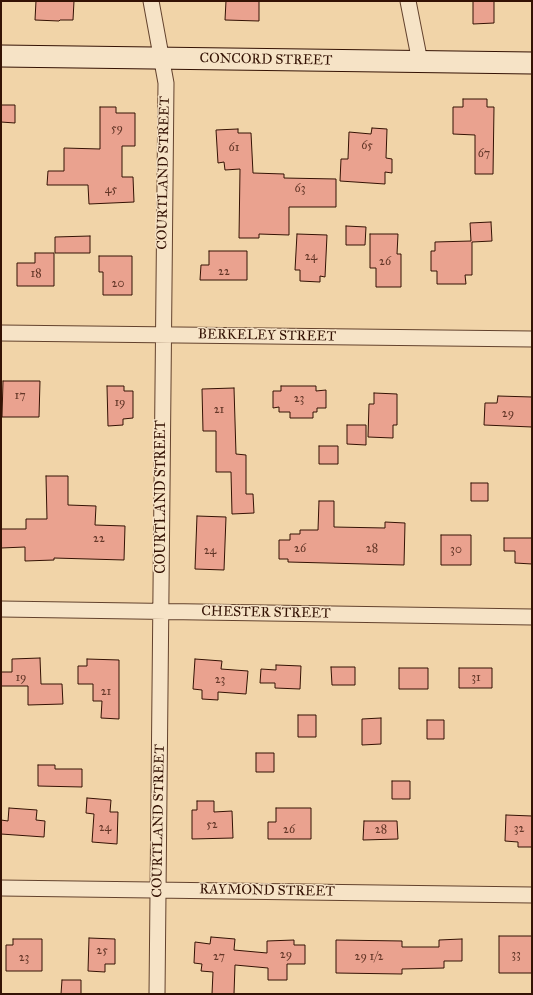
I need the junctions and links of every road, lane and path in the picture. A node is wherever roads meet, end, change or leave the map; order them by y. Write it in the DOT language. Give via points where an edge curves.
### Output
graph roads {
  1 [pos="150,1"];
  2 [pos="408,1"];
  3 [pos="1,56"];
  4 [pos="162,58"];
  5 [pos="420,62"];
  6 [pos="532,63"];
  7 [pos="1,333"];
  8 [pos="162,334"];
  9 [pos="532,339"];
  10 [pos="1,609"];
  11 [pos="161,612"];
  12 [pos="532,617"];
  13 [pos="1,888"];
  14 [pos="158,889"];
  15 [pos="532,895"];
  16 [pos="157,994"];
  1 -- 4 [label="street, COURTLAND STREET"];
  2 -- 5 [label="street"];
  3 -- 4 [label="main road, CONCORD STREET"];
  4 -- 5 [label="main road, CONCORD STREET"];
  4 -- 8 [label="street, COURTLAND STREET" via="166,83"];
  5 -- 6 [label="main road, CONCORD STREET"];
  7 -- 8 [label="street, BERKELEY STREET"];
  8 -- 9 [label="street, BERKELEY STREET"];
  8 -- 11 [label="street, COURTLAND STREET"];
  10 -- 11 [label="street, CHESTER STREET"];
  11 -- 12 [label="street, CHESTER STREET"];
  11 -- 14 [label="street, COURTLAND STREET"];
  13 -- 14 [label="street, RAYMOND STREET"];
  14 -- 15 [label="street, RAYMOND STREET"];
  14 -- 16 [label="street, COURTLAND STREET"];
}
